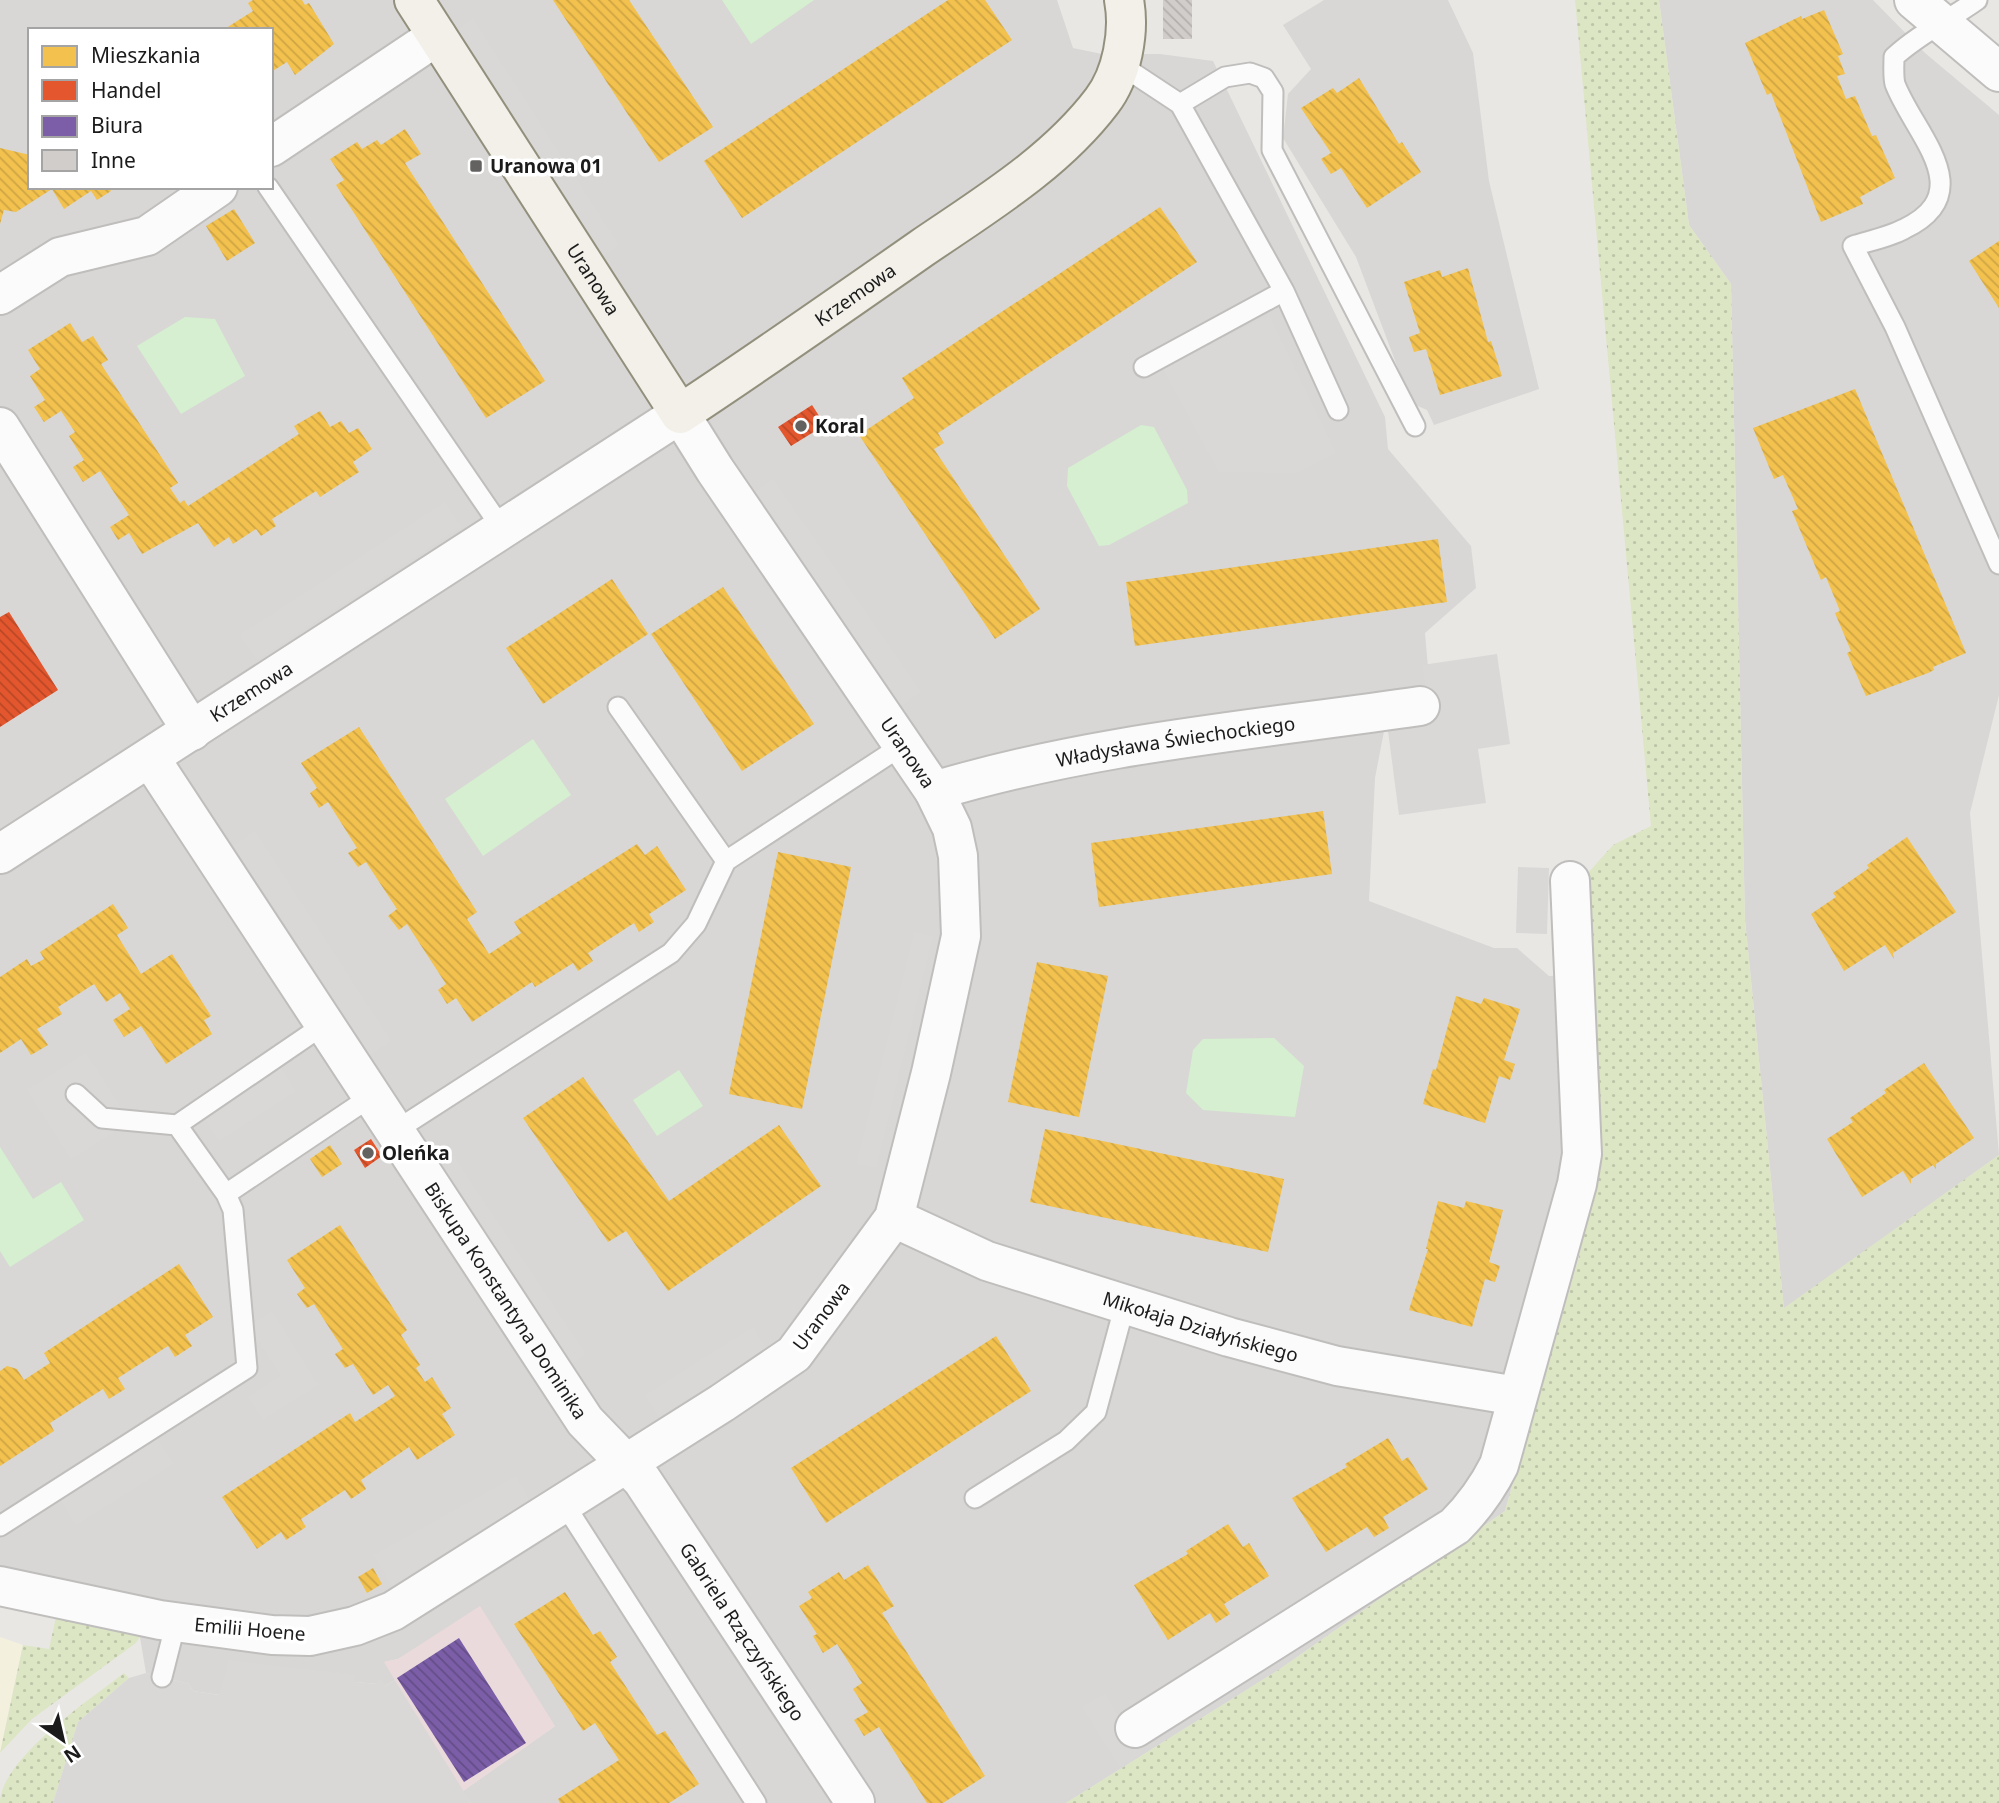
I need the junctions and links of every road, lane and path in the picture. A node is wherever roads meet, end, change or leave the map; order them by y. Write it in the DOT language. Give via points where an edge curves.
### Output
graph roads {
  1 [pos="414,0"];
  2 [pos="1124,0"];
  3 [pos="1914,0"];
  4 [pos="1977,0"];
  5 [pos="1943,23"];
  6 [pos="437,36"];
  7 [pos="1121,65"];
  8 [pos="1999,72"];
  9 [pos="1180,104"];
  10 [pos="273,146"];
  11 [pos="215,189"];
  12 [pos="269,189"];
  13 [pos="1284,291"];
  14 [pos="0,295"];
  15 [pos="1144,368"];
  16 [pos="1338,410"];
  17 [pos="680,414"];
  18 [pos="1415,426"];
  19 [pos="0,427"];
  20 [pos="502,530"];
  21 [pos="1999,564"];
  22 [pos="1420,706"];
  23 [pos="618,707"];
  24 [pos="192,731"];
  25 [pos="903,745"];
  26 [pos="150,758"];
  27 [pos="934,791"];
  28 [pos="1,850"];
  29 [pos="726,861"];
  30 [pos="1570,880"];
  31 [pos="325,1024"];
  32 [pos="76,1094"];
  33 [pos="372,1096"];
  34 [pos="177,1125"];
  35 [pos="395,1131"];
  36 [pos="226,1194"];
  37 [pos="894,1218"];
  38 [pos="1125,1304"];
  39 [pos="1517,1396"];
  40 [pos="626,1464"];
  41 [pos="975,1498"];
  42 [pos="563,1502"];
  43 [pos="0,1526"];
  44 [pos="0,1586"];
  45 [pos="176,1622"];
  46 [pos="162,1677"];
  47 [pos="1135,1728"];
  48 [pos="756,1803"];
  49 [pos="854,1803"];
  1 -- 6 [label="street, Uranowa"];
  2 -- 7 [label="street, Krzemowa"];
  3 -- 5 [label="street"];
  4 -- 5 [label="lane"];
  5 -- 8 [label="street"];
  5 -- 21 [label="lane" via="1918,35 1894,57 1894,82 1940,168 1943,190 1933,207 1905,229 1853,246 1895,327"];
  6 -- 10 [label="street"];
  6 -- 17 [label="street, Uranowa"];
  7 -- 9 [label="lane"];
  7 -- 17 [label="street, Krzemowa" via="1104,99 1067,142 992,199"];
  9 -- 13 [label="lane"];
  9 -- 18 [label="lane" via="1225,77 1250,73 1264,78 1273,92 1272,150"];
  11 -- 14 [label="street" via="147,236 61,257"];
  12 -- 20 [label="lane"];
  13 -- 15 [label="lane"];
  13 -- 16 [label="lane"];
  17 -- 20 [label="street, Krzemowa"];
  17 -- 25 [label="street, Uranowa"];
  19 -- 24 [label="street"];
  20 -- 24 [label="street, Krzemowa"];
  22 -- 27 [label="street, Władysława Świechockiego" via="1151,741 1000,771"];
  23 -- 29 [label="lane"];
  24 -- 26 [label="street, Krzemowa"];
  25 -- 27 [label="street, Uranowa"];
  25 -- 29 [label="lane"];
  26 -- 28 [label="street, Krzemowa"];
  26 -- 31 [label="street, Biskupa Konstantyna Dominika"];
  27 -- 37 [label="street, Uranowa" via="952,828 961,936"];
  29 -- 35 [label="lane" via="696,924 671,953"];
  30 -- 39 [label="street" via="1582,1153"];
  31 -- 33 [label="street, Biskupa Konstantyna Dominika"];
  31 -- 34 [label="lane"];
  32 -- 34 [label="lane" via="102,1118"];
  33 -- 35 [label="street, Biskupa Konstantyna Dominika"];
  33 -- 36 [label="lane"];
  34 -- 36 [label="lane"];
  35 -- 40 [label="street, Biskupa Konstantyna Dominika" via="584,1421"];
  36 -- 43 [label="lane" via="233,1210 247,1368"];
  37 -- 38 [label="street, Mikołaja Działyńskiego" via="987,1261"];
  37 -- 40 [label="street, Uranowa" via="794,1354"];
  38 -- 39 [label="street, Mikołaja Działyńskiego" via="1337,1366"];
  38 -- 41 [label="lane" via="1096,1412 1066,1441"];
  39 -- 47 [label="street" via="1499,1465 1476,1506 1455,1526"];
  40 -- 42 [label="street, Emilii Hoene"];
  40 -- 49 [label="street, Gabriela Rzączyńskiego" via="642,1480"];
  42 -- 45 [label="street, Emilii Hoene" via="393,1611 355,1626 310,1636"];
  42 -- 48 [label="lane"];
  44 -- 45 [label="street, Emilii Hoene"];
  45 -- 46 [label="lane"];
}
